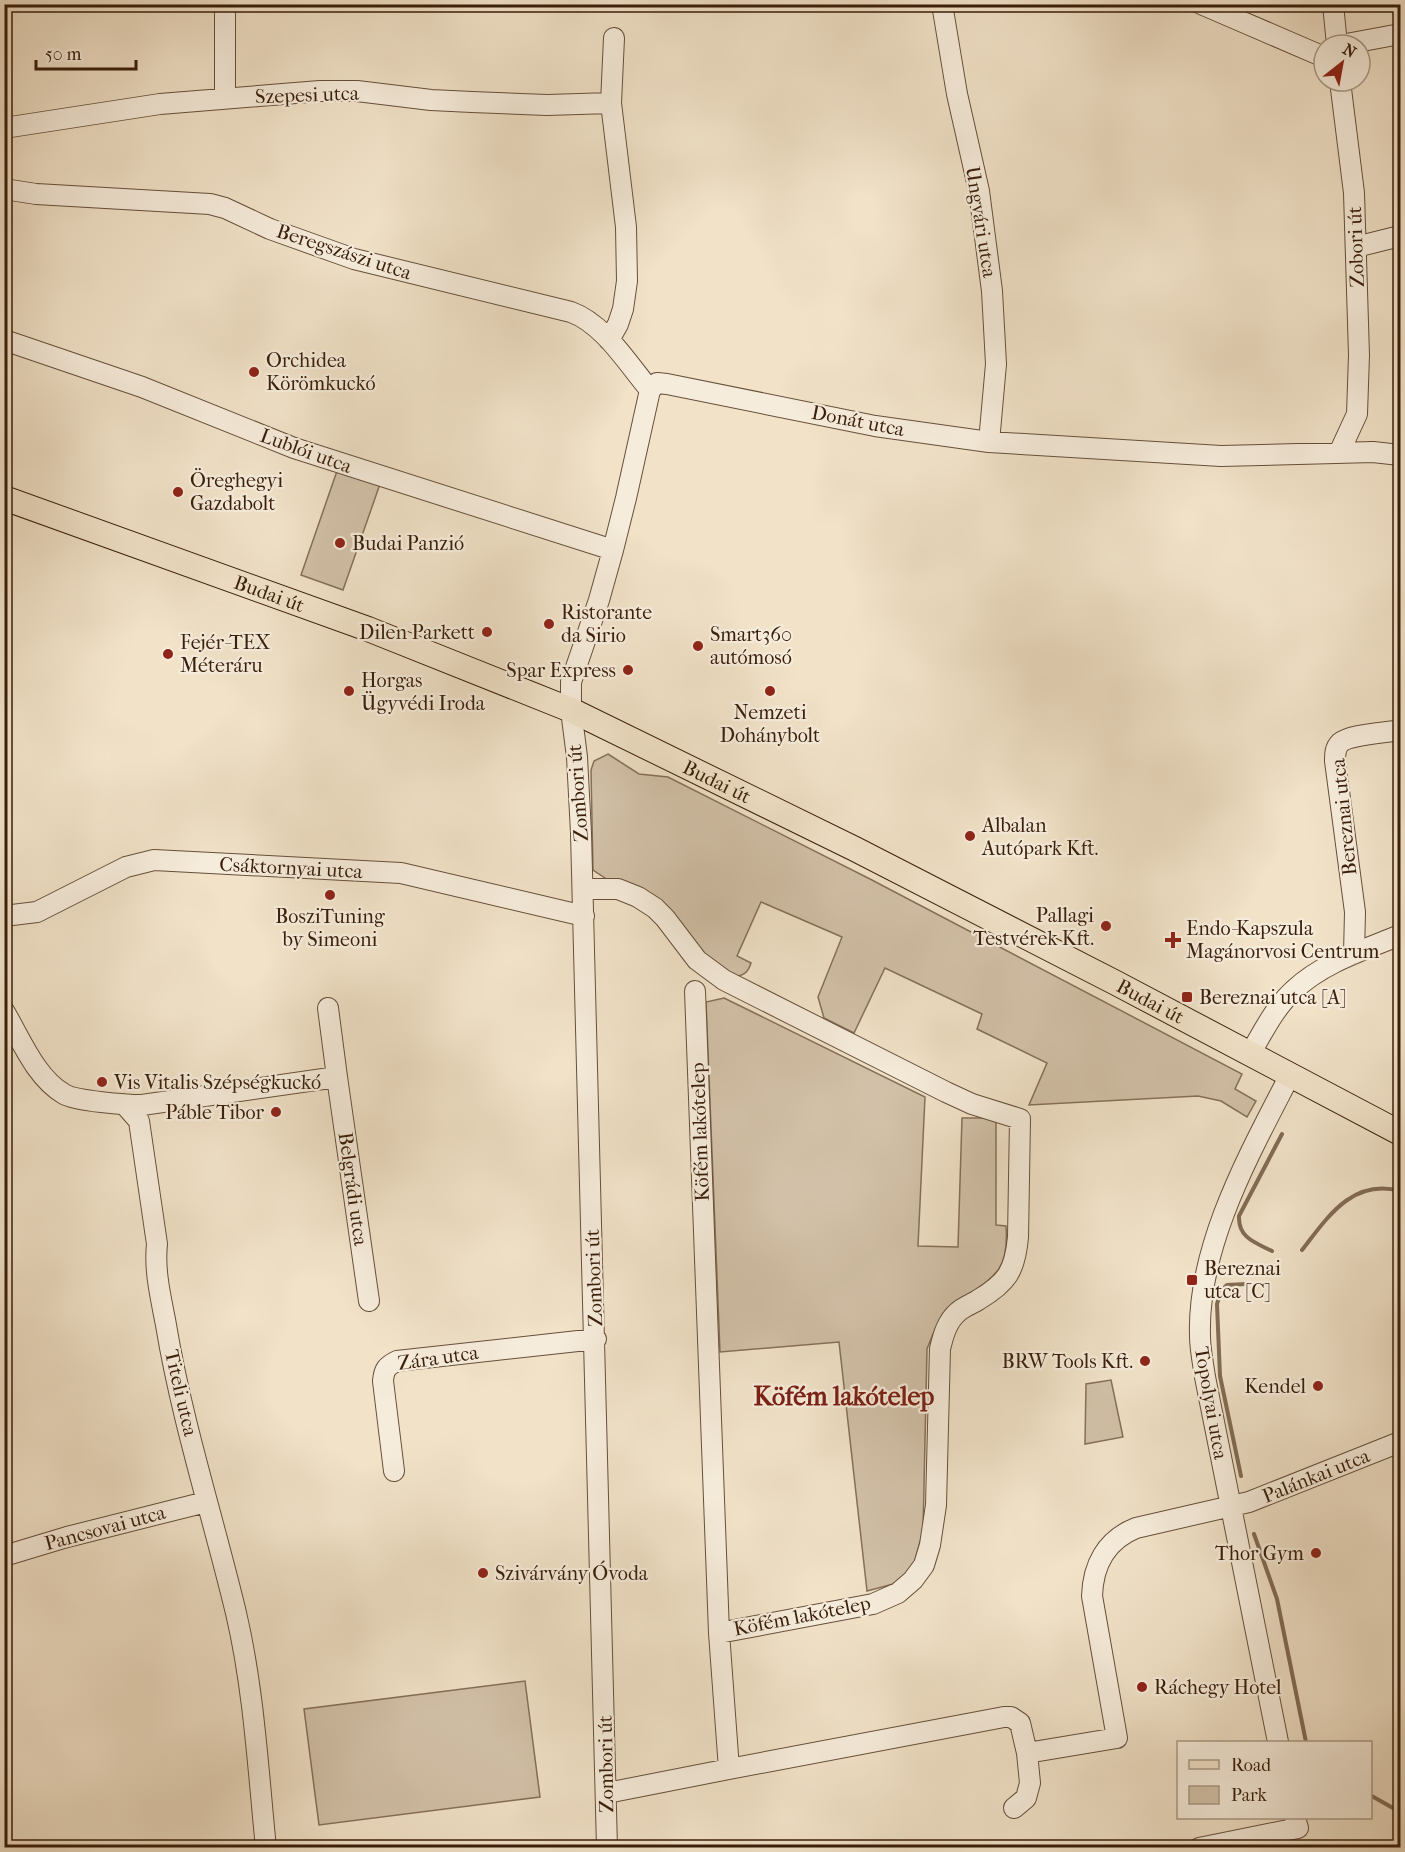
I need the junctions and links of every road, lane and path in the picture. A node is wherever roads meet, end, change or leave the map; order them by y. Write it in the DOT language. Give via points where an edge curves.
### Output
graph roads {
  1 [pos="225,4"];
  2 [pos="942,4"];
  3 [pos="1201,4"];
  4 [pos="1333,4"];
  5 [pos="1337,33"];
  6 [pos="1401,34"];
  7 [pos="614,38"];
  8 [pos="1372,39"];
  9 [pos="1312,52"];
  10 [pos="1341,93"];
  11 [pos="225,98"];
  12 [pos="611,104"];
  13 [pos="4,128"];
  14 [pos="4,189"];
  15 [pos="1401,236"];
  16 [pos="1356,247"];
  17 [pos="4,340"];
  18 [pos="609,340"];
  19 [pos="650,390"];
  20 [pos="1357,414"];
  21 [pos="989,442"];
  22 [pos="1373,452"];
  23 [pos="1339,453"];
  24 [pos="1401,454"];
  25 [pos="4,498"];
  26 [pos="613,550"];
  27 [pos="571,710"];
  28 [pos="1401,730"];
  29 [pos="583,889"];
  30 [pos="4,916"];
  31 [pos="584,916"];
  32 [pos="1401,935"];
  33 [pos="1354,954"];
  34 [pos="695,991"];
  35 [pos="328,1008"];
  36 [pos="4,1011"];
  37 [pos="1250,1054"];
  38 [pos="1290,1075"];
  39 [pos="337,1077"];
  40 [pos="125,1105"];
  41 [pos="1401,1133"];
  42 [pos="369,1301"];
  43 [pos="596,1339"];
  44 [pos="1401,1442"];
  45 [pos="394,1471"];
  46 [pos="206,1502"];
  47 [pos="1230,1506"];
  48 [pos="4,1556"];
  49 [pos="718,1633"];
  50 [pos="1278,1741"];
  51 [pos="1027,1753"];
  52 [pos="729,1768"];
  53 [pos="606,1792"];
  54 [pos="1014,1808"];
  55 [pos="1297,1823"];
  56 [pos="266,1848"];
  57 [pos="607,1848"];
  58 [pos="1199,1848"];
  1 -- 11 [label="street"];
  2 -- 21 [label="street, Ungvári utca" via="979,191 992,291 996,364"];
  3 -- 9 [label="street"];
  4 -- 5 [label="street"];
  6 -- 8 [label="street"];
  7 -- 12 [label="street"];
  10 -- 16 [label="street, Zobori út"];
  11 -- 12 [label="street, Szepesi utca" via="338,91 472,102"];
  11 -- 13 [label="street, Szepesi utca"];
  12 -- 18 [label="street" via="626,227 627,281 623,309"];
  14 -- 18 [label="street, Beregszászi utca" via="210,204 354,259 571,312 592,322"];
  15 -- 16 [label="street"];
  16 -- 20 [label="street, Zobori út"];
  17 -- 26 [label="street, Lublói utca" via="142,387 294,448"];
  18 -- 19 [label="street, Beregszászi utca"];
  19 -- 21 [label="street, Donát utca" via="657,384 667,384 875,426"];
  19 -- 26 [label="street"];
  20 -- 22 [label="street, Zobori út"];
  20 -- 23 [label="street, Zobori út"];
  21 -- 23 [label="street, Donát utca" via="1193,455"];
  22 -- 23 [label="street, Donát utca"];
  22 -- 24 [label="street, Donát utca"];
  25 -- 27 [label="main road, Budai út" via="368,629"];
  26 -- 27 [label="street" via="571,682"];
  27 -- 29 [label="street, Zombori út"];
  27 -- 37 [label="main road, Budai út" via="855,849"];
  28 -- 33 [label="street, Bereznai utca" via="1348,738 1335,750 1355,912"];
  29 -- 31 [label="street, Zombori út"];
  29 -- 49 [label="street, Köfém lakótelep" via="618,889 638,897 655,908 697,960 718,977 946,1092 1020,1119 1018,1238 1012,1271 994,1291 957,1312 948,1324 940,1349 936,1505 924,1565 898,1593 873,1604"];
  30 -- 31 [label="street, Csáktornyai utca" via="37,912 126,867 154,860 401,873"];
  31 -- 43 [label="street, Zombori út"];
  32 -- 33 [label="street"];
  33 -- 37 [label="street" via="1311,976 1294,990"];
  34 -- 49 [label="street, Köfém lakótelep"];
  35 -- 39 [label="street, Belgrádi utca"];
  36 -- 40 [label="street" via="50,1084 66,1096"];
  37 -- 38 [label="main road, Budai út"];
  38 -- 41 [label="main road, Budai út"];
  38 -- 47 [label="street, Topolyai utca" via="1218,1229 1205,1284 1202,1355"];
  39 -- 40 [label="street"];
  39 -- 42 [label="street, Belgrádi utca"];
  40 -- 46 [label="street, Titeli utca" via="139,1120 157,1244 155,1263"];
  43 -- 45 [label="street, Zára utca" via="388,1365 383,1381"];
  43 -- 53 [label="street, Zombori út"];
  44 -- 47 [label="street, Palánkai utca" via="1292,1486"];
  46 -- 48 [label="street, Pancsovai utca"];
  46 -- 56 [label="street, Titeli utca" via="236,1612 246,1666"];
  47 -- 50 [label="street, Topolyai utca"];
  47 -- 51 [label="street" via="1136,1528 1105,1551 1097,1564 1092,1596 1117,1738"];
  49 -- 52 [label="street, Köfém lakótelep"];
  51 -- 52 [label="street" via="1020,1723 1004,1717"];
  51 -- 54 [label="street" via="1030,1783 1026,1798"];
  52 -- 53 [label="street"];
  53 -- 57 [label="street, Zombori út"];
  55 -- 58 [label="street"];
}
